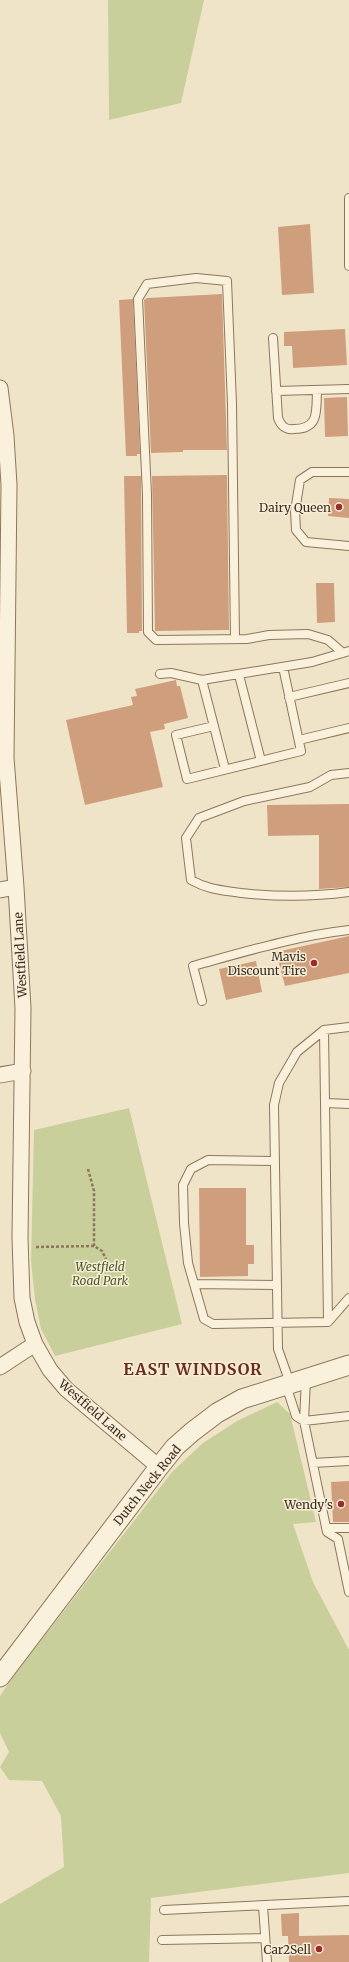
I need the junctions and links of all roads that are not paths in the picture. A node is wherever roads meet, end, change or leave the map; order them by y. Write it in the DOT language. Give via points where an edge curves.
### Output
graph roads {
  1 [pos="349,198"];
  2 [pos="348,212"];
  3 [pos="349,266"];
  4 [pos="273,338"];
  5 [pos="0,388"];
  6 [pos="349,389"];
  7 [pos="317,390"];
  8 [pos="276,391"];
  9 [pos="349,472"];
  10 [pos="349,546"];
  11 [pos="235,638"];
  12 [pos="346,652"];
  13 [pos="283,667"];
  14 [pos="160,674"];
  15 [pos="239,675"];
  16 [pos="202,680"];
  17 [pos="349,683"];
  18 [pos="289,697"];
  19 [pos="214,726"];
  20 [pos="349,728"];
  21 [pos="299,740"];
  22 [pos="3,749"];
  23 [pos="261,761"];
  24 [pos="225,770"];
  25 [pos="349,773"];
  26 [pos="16,888"];
  27 [pos="0,890"];
  28 [pos="349,892"];
  29 [pos="349,930"];
  30 [pos="202,1001"];
  31 [pos="349,1027"];
  32 [pos="324,1030"];
  33 [pos="23,1071"];
  34 [pos="0,1075"];
  35 [pos="326,1103"];
  36 [pos="349,1104"];
  37 [pos="274,1161"];
  38 [pos="194,1284"];
  39 [pos="277,1285"];
  40 [pos="349,1298"];
  41 [pos="328,1322"];
  42 [pos="277,1324"];
  43 [pos="35,1344"];
  44 [pos="349,1365"];
  45 [pos="0,1367"];
  46 [pos="294,1382"];
  47 [pos="349,1416"];
  48 [pos="304,1421"];
  49 [pos="349,1461"];
  50 [pos="313,1463"];
  51 [pos="159,1467"];
  52 [pos="326,1528"];
  53 [pos="349,1528"];
  54 [pos="349,1592"];
  55 [pos="3,1671"];
  56 [pos="349,1901"];
  57 [pos="263,1906"];
  58 [pos="164,1910"];
  59 [pos="265,1938"];
  60 [pos="162,1940"];
  61 [pos="267,1962"];
  1 -- 2 [label="lane"];
  2 -- 3 [label="lane"];
  4 -- 8 [label="lane"];
  5 -- 22 [label="street, Westfield Lane" via="9,485"];
  6 -- 7 [label="lane"];
  7 -- 8 [label="lane"];
  7 -- 8 [label="lane" via="315,417 311,426 288,430 281,425 278,418"];
  9 -- 10 [label="lane" via="312,472 300,480 295,511 296,530 306,542"];
  11 -- 11 [label="lane" via="156,640 148,632 147,495 138,299 147,284 196,278 227,281"];
  11 -- 12 [label="lane" via="308,634 328,640"];
  12 -- 13 [label="lane"];
  13 -- 15 [label="lane"];
  13 -- 18 [label="lane"];
  14 -- 16 [label="lane" via="171,672"];
  15 -- 16 [label="lane"];
  15 -- 23 [label="lane"];
  16 -- 19 [label="lane"];
  17 -- 18 [label="lane"];
  18 -- 21 [label="lane"];
  19 -- 24 [label="lane"];
  19 -- 24 [label="lane" via="176,735 187,779"];
  20 -- 21 [label="lane"];
  21 -- 23 [label="lane" via="301,752"];
  22 -- 26 [label="street, Westfield Lane"];
  23 -- 24 [label="lane"];
  25 -- 28 [label="lane" via="331,775 310,787 244,801 199,818 186,838 191,880 206,888 278,897"];
  26 -- 27 [label="street"];
  26 -- 33 [label="street, Westfield Lane" via="23,1008"];
  29 -- 30 [label="lane" via="260,948 193,966"];
  31 -- 32 [label="lane"];
  32 -- 35 [label="lane"];
  32 -- 37 [label="lane" via="297,1052 279,1083 274,1105"];
  33 -- 34 [label="street"];
  33 -- 43 [label="street, Westfield Lane" via="21,1288 27,1322"];
  35 -- 36 [label="lane"];
  35 -- 41 [label="lane"];
  37 -- 38 [label="lane" via="208,1160 191,1169 183,1185 188,1263"];
  37 -- 39 [label="lane"];
  38 -- 39 [label="lane"];
  38 -- 42 [label="lane" via="204,1319 213,1324"];
  39 -- 42 [label="lane"];
  40 -- 41 [label="lane"];
  41 -- 42 [label="lane"];
  42 -- 46 [label="lane" via="278,1349"];
  43 -- 45 [label="street"];
  43 -- 51 [label="street, Westfield Lane" via="50,1370 66,1389"];
  44 -- 46 [label="street, Dutch Neck Road"];
  46 -- 48 [label="lane"];
  46 -- 48 [label="lane" via="296,1416"];
  46 -- 51 [label="street, Dutch Neck Road" via="242,1399 216,1414 192,1432"];
  47 -- 48 [label="lane"];
  48 -- 50 [label="lane"];
  49 -- 50 [label="lane"];
  50 -- 52 [label="lane"];
  51 -- 55 [label="street, Dutch Neck Road"];
  52 -- 53 [label="lane"];
  52 -- 54 [label="lane" via="327,1532 338,1539"];
  56 -- 57 [label="lane"];
  57 -- 58 [label="lane"];
  57 -- 59 [label="lane"];
  59 -- 60 [label="lane"];
  59 -- 61 [label="lane"];
}
